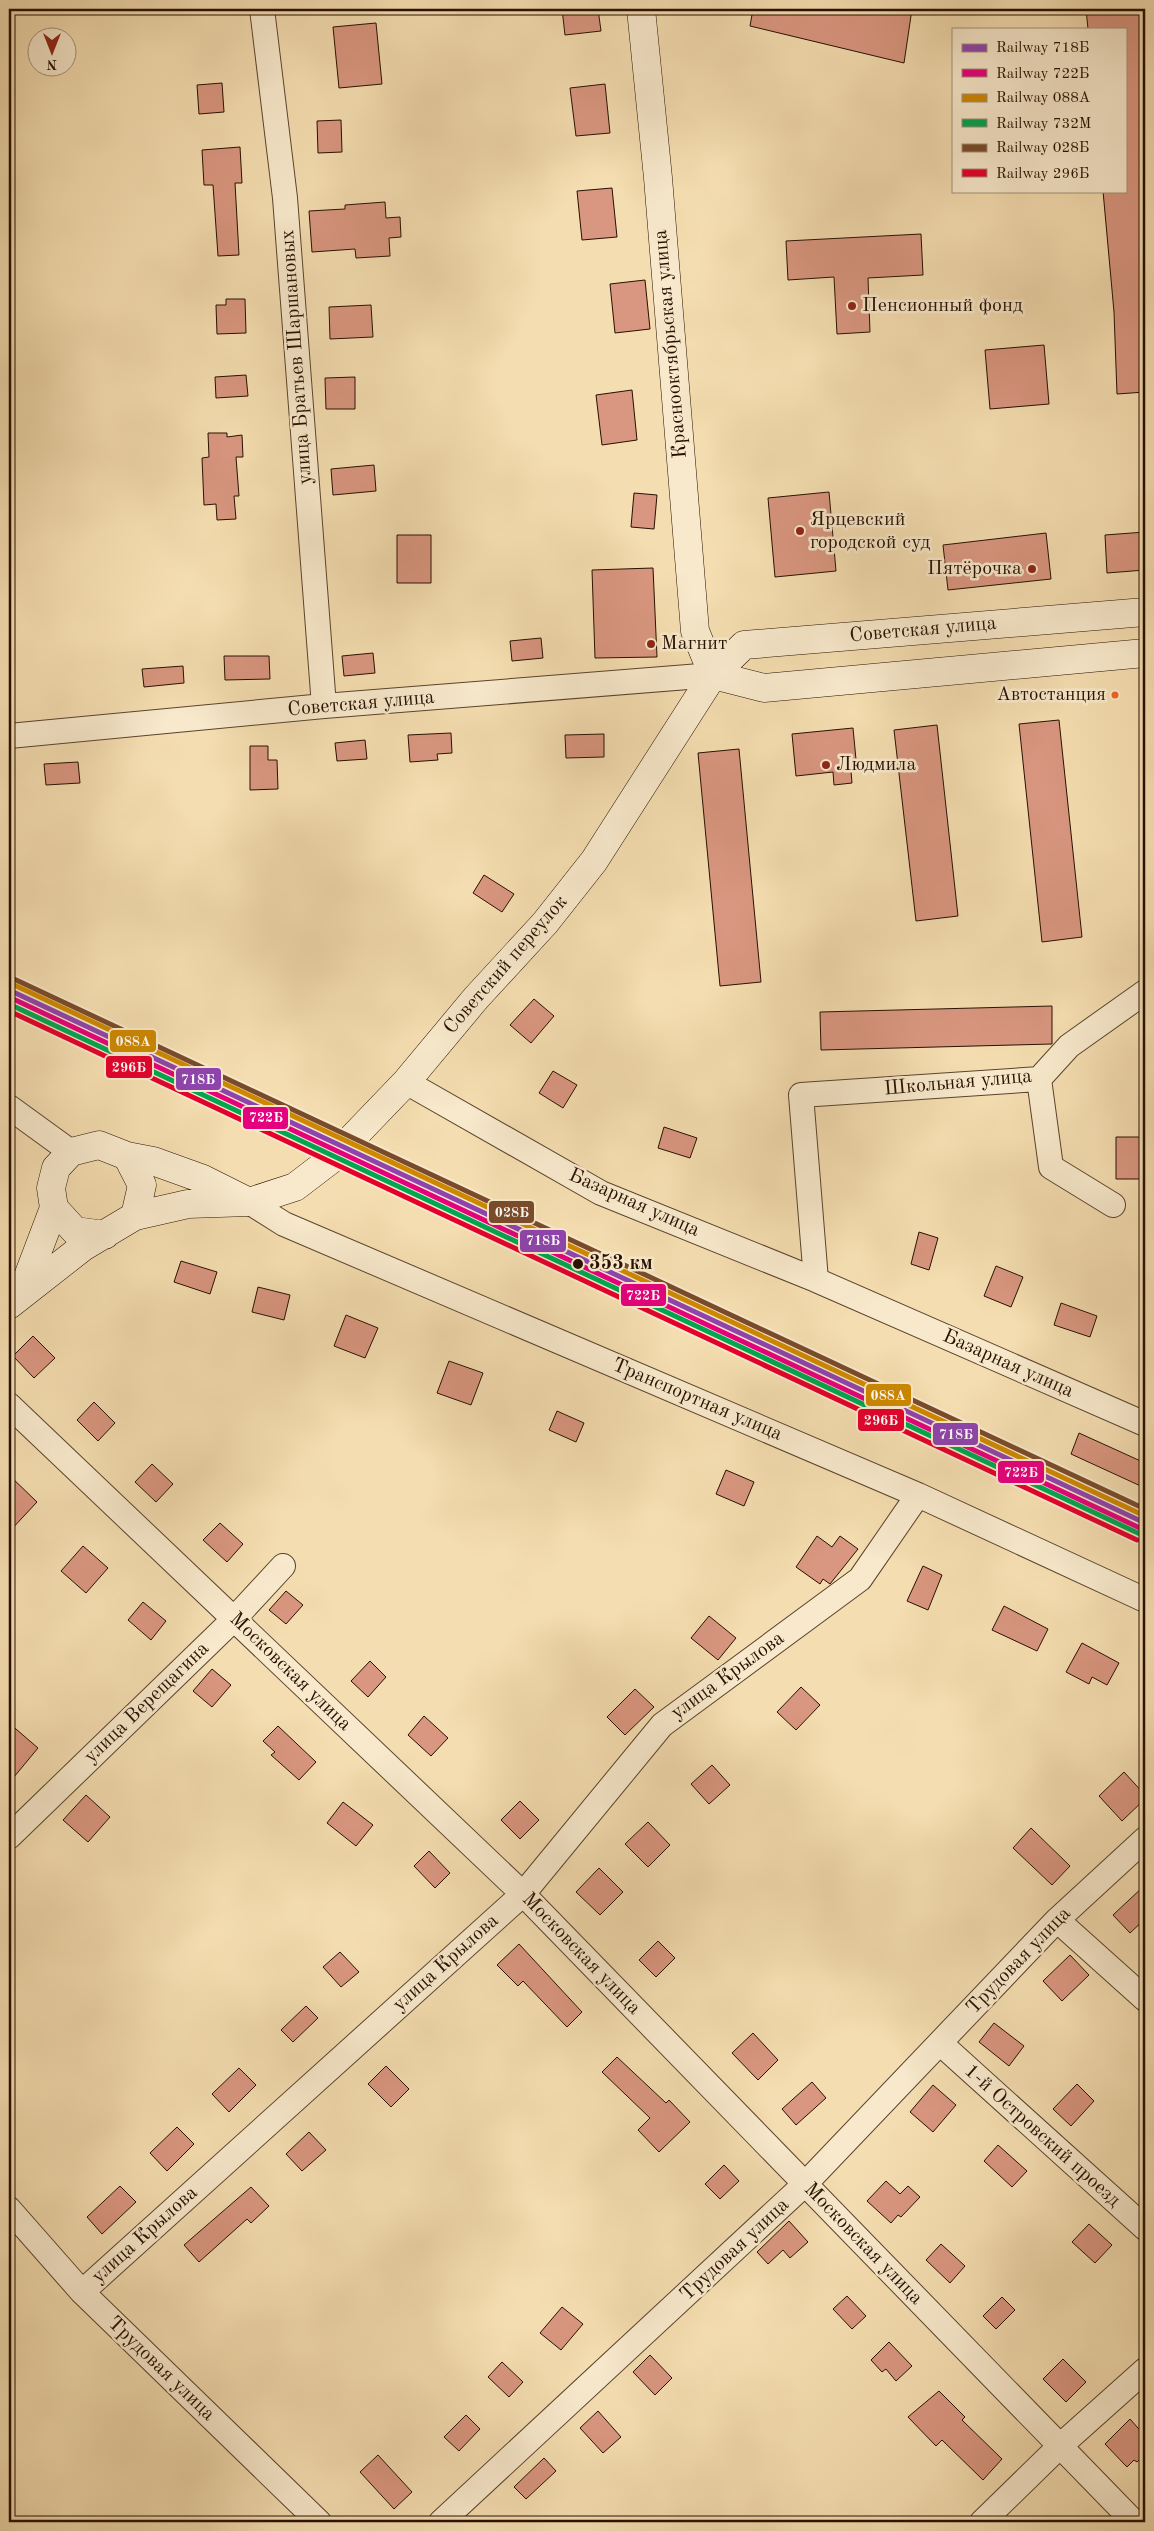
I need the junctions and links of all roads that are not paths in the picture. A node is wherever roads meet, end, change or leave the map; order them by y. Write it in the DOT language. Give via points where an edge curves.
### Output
graph roads {
  1 [pos="262,9"];
  2 [pos="641,9"];
  3 [pos="1145,612"];
  4 [pos="1145,653"];
  5 [pos="713,676"];
  6 [pos="324,706"];
  7 [pos="9,736"];
  8 [pos="1145,992"];
  9 [pos="1039,1079"];
  10 [pos="406,1082"];
  11 [pos="9,1107"];
  12 [pos="71,1152"];
  13 [pos="127,1156"];
  14 [pos="249,1202"];
  15 [pos="1113,1205"];
  16 [pos="54,1208"];
  17 [pos="135,1216"];
  18 [pos="105,1235"];
  19 [pos="816,1280"];
  20 [pos="15,1300"];
  21 [pos="9,1405"];
  22 [pos="1145,1424"];
  23 [pos="918,1495"];
  24 [pos="283,1566"];
  25 [pos="1145,1600"];
  26 [pos="234,1619"];
  27 [pos="9,1837"];
  28 [pos="1145,1839"];
  29 [pos="523,1894"];
  30 [pos="1057,1920"];
  31 [pos="1145,1999"];
  32 [pos="940,2043"];
  33 [pos="805,2184"];
  34 [pos="9,2209"];
  35 [pos="1145,2228"];
  36 [pos="82,2292"];
  37 [pos="1145,2370"];
  38 [pos="1060,2446"];
  39 [pos="319,2522"];
  40 [pos="440,2522"];
  41 [pos="982,2522"];
  42 [pos="1134,2522"];
  1 -- 6 [label="street, улица Братьев Шаршановых" via="285,198"];
  2 -- 5 [label="main road, Краснооктябрьская улица" via="696,631"];
  3 -- 5 [label="main road, Советская улица" via="744,645"];
  4 -- 5 [label="main road, Советская улица" via="764,688"];
  5 -- 6 [label="street, Советская улица"];
  5 -- 10 [label="main road, Советский переулок" via="594,861 545,923 476,998"];
  6 -- 7 [label="street, Советская улица"];
  8 -- 9 [label="street, Школьная улица" via="1069,1046"];
  9 -- 15 [label="street" via="1051,1167"];
  9 -- 19 [label="street, Школьная улица" via="800,1095"];
  10 -- 14 [label="main road, Советский переулок" via="333,1158 295,1188"];
  10 -- 19 [label="street, Базарная улица" via="601,1192"];
  11 -- 12 [label="street"];
  12 -- 13 [label="main road" via="99,1145"];
  12 -- 16 [label="main road" via="56,1168 52,1181"];
  13 -- 14 [label="main road" via="186,1173"];
  13 -- 17 [label="main road" via="142,1184"];
  14 -- 17 [label="main road, Советский переулок" via="188,1204"];
  14 -- 23 [label="street, Транспортная улица" via="284,1224"];
  16 -- 18 [label="main road" via="75,1231"];
  16 -- 20 [label="main road"];
  17 -- 18 [label="main road"];
  18 -- 20 [label="main road" via="83,1247"];
  19 -- 22 [label="street, Базарная улица"];
  21 -- 26 [label="street, Московская улица"];
  23 -- 25 [label="street, Транспортная улица"];
  23 -- 29 [label="street, улица Крылова" via="860,1579 662,1725"];
  24 -- 26 [label="street, улица Верещагина"];
  26 -- 27 [label="street, улица Верещагина"];
  26 -- 29 [label="street, Московская улица"];
  28 -- 30 [label="street, Трудовая улица"];
  29 -- 33 [label="street, Московская улица"];
  29 -- 36 [label="street, улица Крылова"];
  30 -- 31 [label="street"];
  30 -- 32 [label="street, Трудовая улица"];
  32 -- 33 [label="street, Трудовая улица"];
  32 -- 35 [label="street, 1-й Островский проезд"];
  33 -- 38 [label="street, Московская улица"];
  33 -- 40 [label="street, Трудовая улица"];
  34 -- 36 [label="street, Трудовая улица"];
  36 -- 39 [label="street, Трудовая улица"];
  37 -- 38 [label="street"];
  38 -- 41 [label="street"];
  38 -- 42 [label="street, Московская улица"];
}
